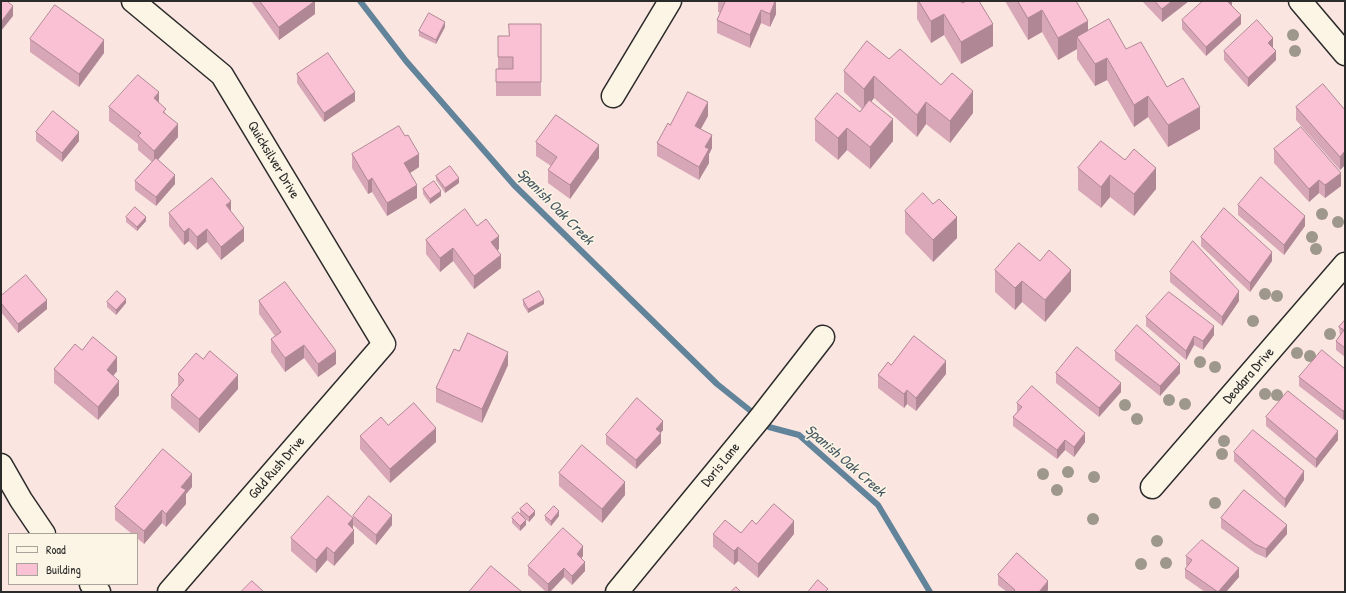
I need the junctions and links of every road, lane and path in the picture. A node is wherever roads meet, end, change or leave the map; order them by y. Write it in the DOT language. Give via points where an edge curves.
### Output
graph roads {
  1 [pos="133,1"];
  2 [pos="670,1"];
  3 [pos="1300,1"];
  4 [pos="1345,54"];
  5 [pos="613,96"];
  6 [pos="1345,264"];
  7 [pos="823,336"];
  8 [pos="384,344"];
  9 [pos="1,465"];
  10 [pos="1152,487"];
  11 [pos="43,533"];
  12 [pos="169,592"];
  13 [pos="617,592"];
  1 -- 8 [label="street, Quicksilver Drive" via="222,75"];
  2 -- 5 [label="street"];
  3 -- 4 [label="street"];
  6 -- 10 [label="street, Deodara Drive"];
  7 -- 13 [label="street, Doris Lane" via="760,418"];
  8 -- 12 [label="street, Gold Rush Drive"];
  9 -- 11 [label="street"];
}
